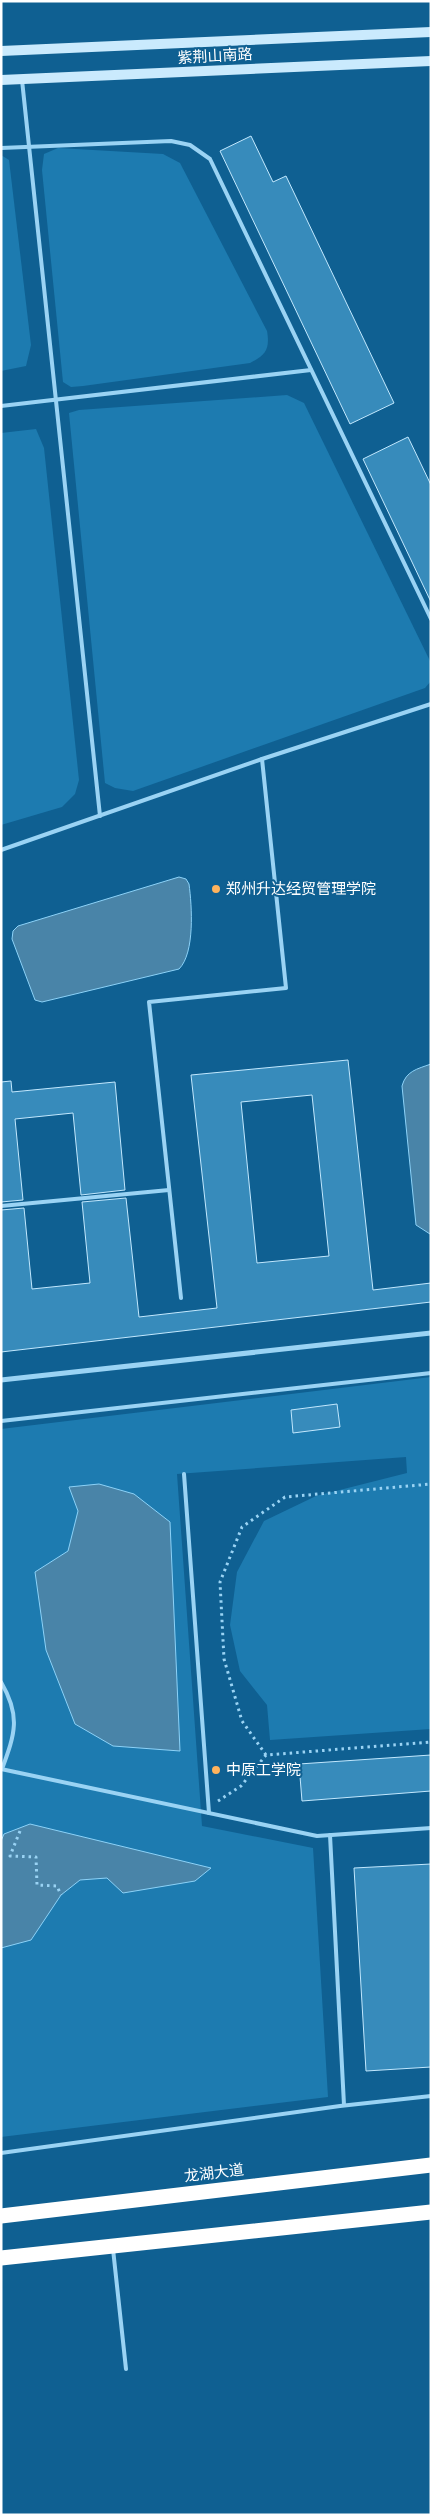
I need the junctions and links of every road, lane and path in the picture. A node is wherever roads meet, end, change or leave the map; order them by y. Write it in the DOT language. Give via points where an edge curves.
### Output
graph roads {
  1 [pos="431,32"];
  2 [pos="1,51"];
  3 [pos="431,61"];
  4 [pos="22,79"];
  5 [pos="1,80"];
  6 [pos="28,147"];
  7 [pos="1,148"];
  8 [pos="311,370"];
  9 [pos="56,400"];
  10 [pos="1,406"];
  11 [pos="431,619"];
  12 [pos="431,704"];
  13 [pos="262,759"];
  14 [pos="100,816"];
  15 [pos="1,850"];
  16 [pos="169,1190"];
  17 [pos="1,1206"];
  18 [pos="181,1298"];
  19 [pos="431,1333"];
  20 [pos="431,1373"];
  21 [pos="1,1380"];
  22 [pos="1,1421"];
  23 [pos="184,1474"];
  24 [pos="431,1484"];
  25 [pos="1,1682"];
  26 [pos="431,1742"];
  27 [pos="266,1755"];
  28 [pos="2,1769"];
  29 [pos="209,1806"];
  30 [pos="210,1813"];
  31 [pos="431,1828"];
  32 [pos="20,1831"];
  33 [pos="330,1835"];
  34 [pos="61,1895"];
  35 [pos="431,2096"];
  36 [pos="344,2105"];
  37 [pos="1,2153"];
  38 [pos="431,2165"];
  39 [pos="431,2212"];
  40 [pos="1,2216"];
  41 [pos="113,2246"];
  42 [pos="1,2258"];
  43 [pos="126,2368"];
  1 -- 2 [label="main road, 紫荆山南路"];
  3 -- 4 [label="main road, 紫荆山南路"];
  4 -- 5 [label="main road, 紫荆山南路"];
  4 -- 6 [label="lane"];
  6 -- 7 [label="lane"];
  6 -- 8 [label="lane" via="171,141 190,145 210,159"];
  6 -- 9 [label="lane"];
  8 -- 9 [label="lane"];
  8 -- 11 [label="lane"];
  9 -- 10 [label="lane"];
  9 -- 14 [label="lane"];
  12 -- 13 [label="lane"];
  13 -- 14 [label="lane"];
  13 -- 16 [label="lane" via="286,988 149,1002"];
  14 -- 15 [label="lane"];
  16 -- 17 [label="lane"];
  16 -- 18 [label="lane"];
  19 -- 21 [label="street"];
  20 -- 22 [label="lane"];
  23 -- 29 [label="lane"];
  24 -- 27 [label="path" via="285,1497 242,1527 220,1582 224,1659 242,1721"];
  25 -- 28 [label="lane" via="16,1717 14,1738"];
  26 -- 27 [label="path"];
  27 -- 29 [label="path" via="241,1786"];
  28 -- 30 [label="lane"];
  29 -- 30 [label="lane"];
  30 -- 33 [label="lane" via="317,1836"];
  31 -- 33 [label="lane"];
  32 -- 34 [label="path" via="10,1856 36,1857 37,1885 57,1886"];
  33 -- 36 [label="lane"];
  35 -- 36 [label="lane"];
  36 -- 37 [label="lane"];
  38 -- 40 [label="highway, 龙湖大道"];
  39 -- 41 [label="highway"];
  41 -- 42 [label="highway"];
  41 -- 43 [label="lane"];
}
